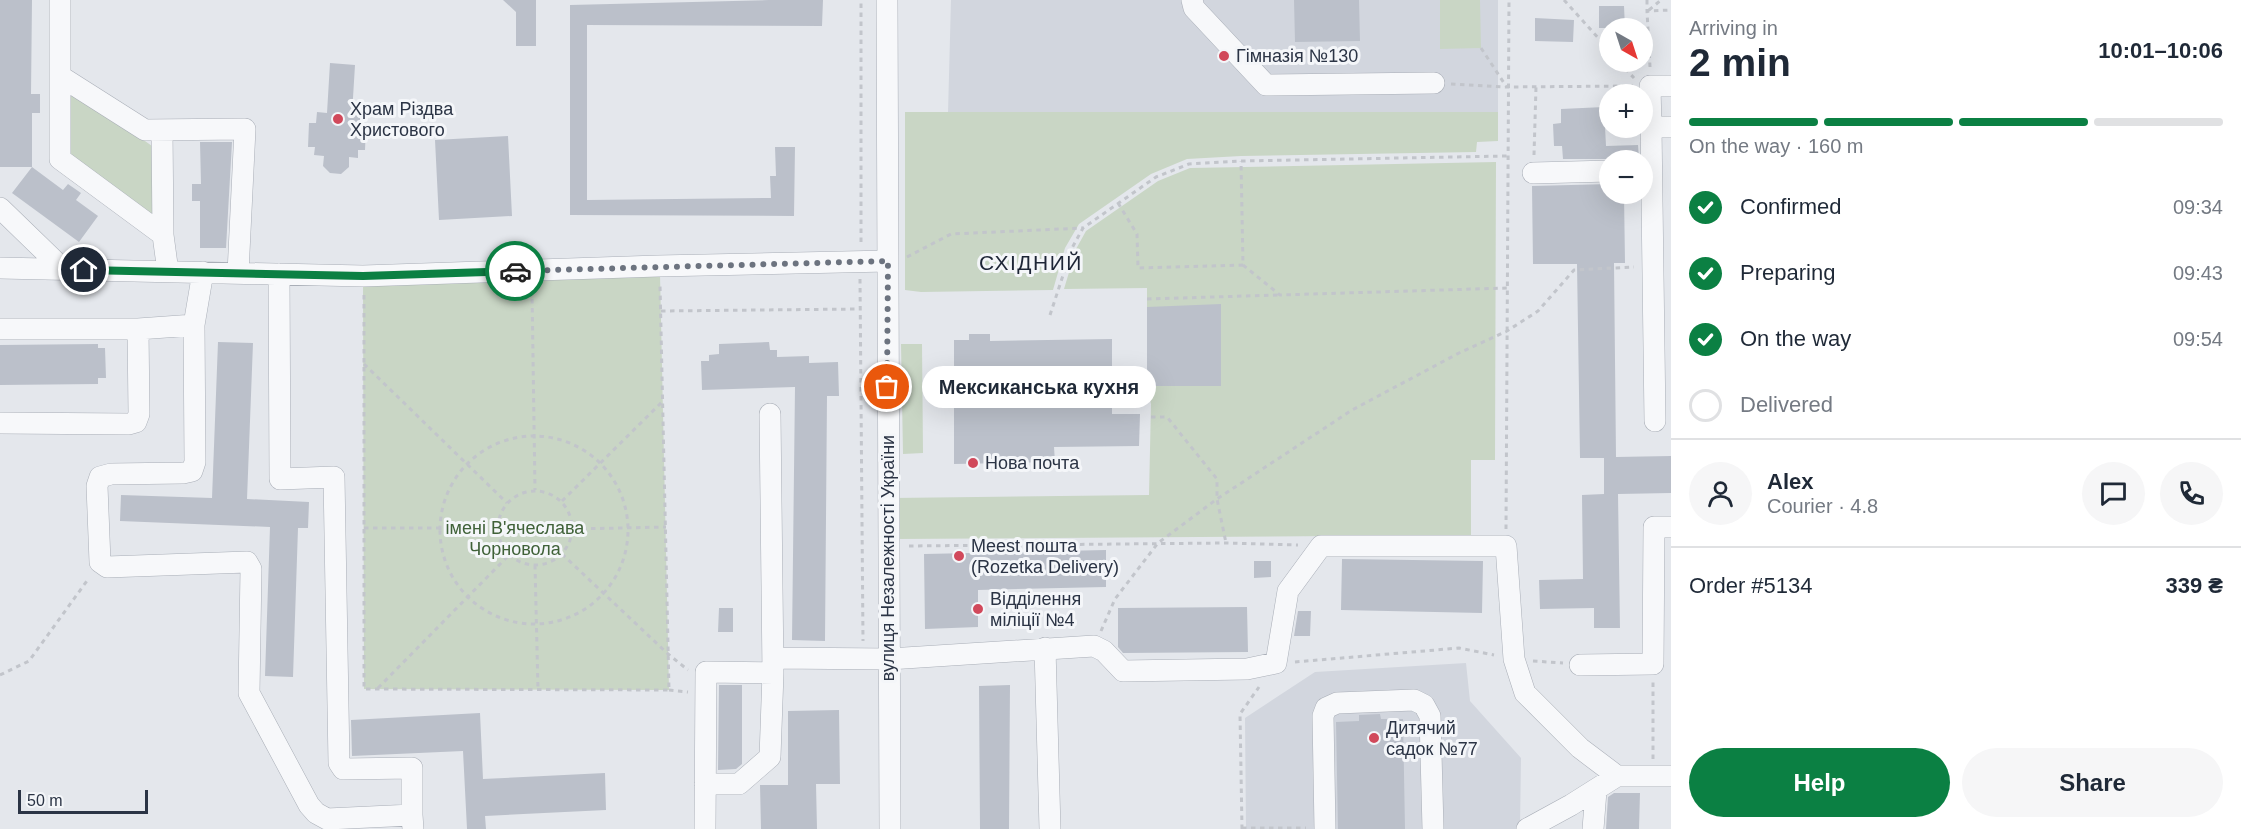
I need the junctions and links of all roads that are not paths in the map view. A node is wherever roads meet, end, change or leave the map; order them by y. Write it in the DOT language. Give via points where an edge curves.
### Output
graph roads {
  1 [pos="60,0"];
  2 [pos="887,0"];
  3 [pos="1192,0"];
  4 [pos="60,76"];
  5 [pos="1434,83"];
  6 [pos="1654,86"];
  7 [pos="1661,127"];
  8 [pos="162,130"];
  9 [pos="1653,152"];
  10 [pos="1599,171"];
  11 [pos="1533,173"];
  12 [pos="1652,204"];
  13 [pos="0,208"];
  14 [pos="163,235"];
  15 [pos="1659,254"];
  16 [pos="896,260"];
  17 [pos="0,268"];
  18 [pos="63,269"];
  19 [pos="168,272"];
  20 [pos="203,272"];
  21 [pos="238,273"];
  22 [pos="279,274"];
  23 [pos="194,325"];
  24 [pos="0,329"];
  25 [pos="138,329"];
  26 [pos="770,414"];
  27 [pos="1655,421"];
  28 [pos="0,423"];
  29 [pos="1671,527"];
  30 [pos="1045,648"];
  31 [pos="889,659"];
  32 [pos="773,665"];
  33 [pos="1580,665"];
  34 [pos="1662,775"];
  35 [pos="1617,776"];
  36 [pos="705,783"];
  37 [pos="1596,790"];
  38 [pos="412,822"];
  39 [pos="1325,828"];
  40 [pos="705,829"];
  41 [pos="890,829"];
  42 [pos="1050,829"];
  43 [pos="1433,829"];
  44 [pos="1527,829"];
  45 [pos="1593,829"];
  1 -- 4 [label="street"];
  2 -- 16 [label="street, вулиця Незалежності України"];
  3 -- 5 [label="street" via="1194,8 1266,85"];
  4 -- 8 [label="street" via="145,130"];
  4 -- 14 [label="street" via="60,159"];
  6 -- 7 [label="street"];
  7 -- 9 [label="street"];
  8 -- 14 [label="street"];
  8 -- 21 [label="street" via="245,129"];
  10 -- 11 [label="street"];
  12 -- 15 [label="street"];
  13 -- 18 [label="street"];
  14 -- 19 [label="street"];
  15 -- 27 [label="street"];
  16 -- 22 [label="street" via="363,276"];
  16 -- 31 [label="street, вулиця Незалежності України"];
  17 -- 18 [label="street"];
  18 -- 19 [label="street"];
  19 -- 20 [label="street"];
  20 -- 21 [label="street"];
  20 -- 23 [label="street"];
  21 -- 22 [label="street"];
  22 -- 38 [label="street" via="280,479 334,477 339,763 343,769 412,768"];
  23 -- 25 [label="street"];
  23 -- 38 [label="street" via="192,471 100,477 100,562 106,567 247,562 251,569 249,693 309,805 327,819"];
  24 -- 25 [label="street"];
  25 -- 28 [label="street" via="136,422"];
  26 -- 32 [label="street"];
  29 -- 33 [label="street" via="1654,527 1653,664"];
  30 -- 31 [label="street"];
  30 -- 35 [label="street" via="1094,646 1124,671 1247,669 1275,663 1288,591 1321,546 1506,546 1514,659 1525,693 1580,748"];
  30 -- 42 [label="street"];
  31 -- 32 [label="street"];
  31 -- 41 [label="street, вулиця Незалежності України"];
  32 -- 36 [label="street" via="770,757 739,784"];
  32 -- 36 [label="street" via="706,672"];
  34 -- 35 [label="street"];
  35 -- 37 [label="street"];
  36 -- 40 [label="street"];
  37 -- 44 [label="street"];
  37 -- 45 [label="street"];
  39 -- 43 [label="street" via="1326,708 1337,703 1414,700 1424,705 1430,716"];
}
